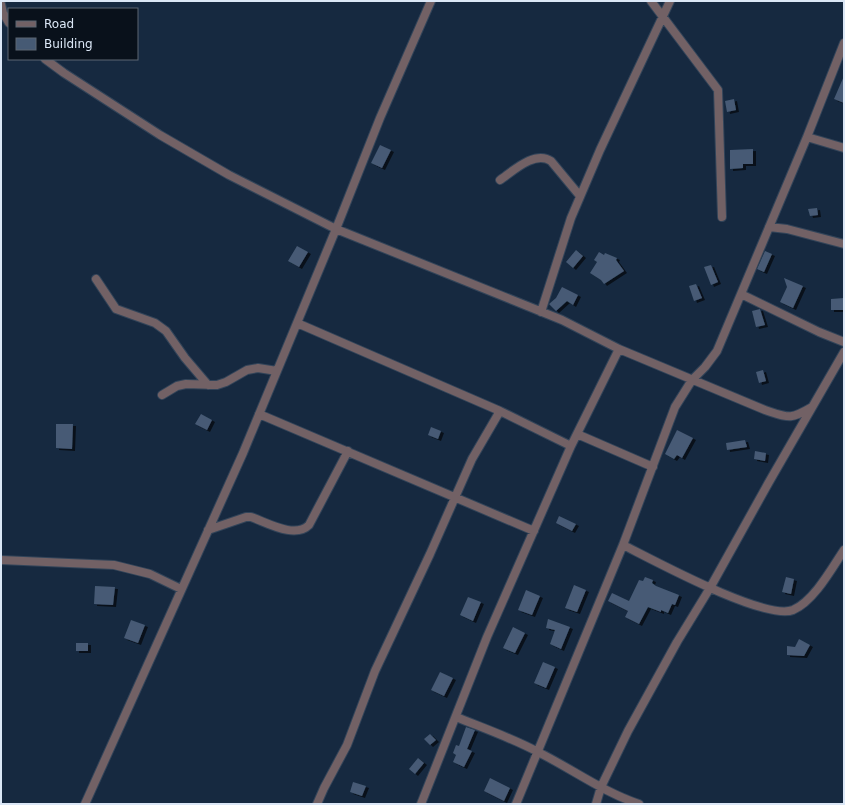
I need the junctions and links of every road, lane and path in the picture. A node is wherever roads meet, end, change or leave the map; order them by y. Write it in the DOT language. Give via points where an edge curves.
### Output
graph roads {
  1 [pos="431,1"];
  2 [pos="652,1"];
  3 [pos="670,1"];
  4 [pos="1,4"];
  5 [pos="664,17"];
  6 [pos="8,21"];
  7 [pos="844,43"];
  8 [pos="842,57"];
  9 [pos="46,60"];
  10 [pos="807,137"];
  11 [pos="844,148"];
  12 [pos="500,180"];
  13 [pos="580,196"];
  14 [pos="722,217"];
  15 [pos="769,227"];
  16 [pos="336,229"];
  17 [pos="844,244"];
  18 [pos="96,279"];
  19 [pos="741,294"];
  20 [pos="541,312"];
  21 [pos="297,322"];
  22 [pos="844,342"];
  23 [pos="619,349"];
  24 [pos="844,352"];
  25 [pos="277,371"];
  26 [pos="692,380"];
  27 [pos="208,385"];
  28 [pos="162,395"];
  29 [pos="812,407"];
  30 [pos="500,411"];
  31 [pos="259,414"];
  32 [pos="577,434"];
  33 [pos="571,446"];
  34 [pos="348,451"];
  35 [pos="653,467"];
  36 [pos="455,497"];
  37 [pos="208,530"];
  38 [pos="534,531"];
  39 [pos="623,544"];
  40 [pos="844,550"];
  41 [pos="1,560"];
  42 [pos="181,588"];
  43 [pos="710,588"];
  44 [pos="456,717"];
  45 [pos="538,752"];
  46 [pos="601,787"];
  47 [pos="85,804"];
  48 [pos="317,804"];
  49 [pos="421,804"];
  50 [pos="516,804"];
  51 [pos="596,804"];
  52 [pos="640,804"];
  1 -- 16 [label="street" via="380,118"];
  2 -- 5 [label="street"];
  3 -- 5 [label="street"];
  4 -- 6 [label="street"];
  5 -- 13 [label="street"];
  5 -- 14 [label="street" via="718,90"];
  7 -- 8 [label="street"];
  8 -- 10 [label="street"];
  9 -- 16 [label="street" via="160,135"];
  10 -- 11 [label="street"];
  10 -- 15 [label="street"];
  12 -- 13 [label="street" via="534,159 546,158"];
  13 -- 20 [label="street" via="570,218"];
  15 -- 17 [label="street" via="787,228"];
  15 -- 19 [label="street"];
  16 -- 20 [label="street"];
  16 -- 21 [label="street"];
  18 -- 27 [label="street" via="116,310 155,323 166,331"];
  19 -- 22 [label="street"];
  19 -- 26 [label="street" via="717,351"];
  20 -- 23 [label="street"];
  21 -- 25 [label="street"];
  21 -- 30 [label="street"];
  23 -- 26 [label="street"];
  23 -- 32 [label="street"];
  24 -- 29 [label="street"];
  25 -- 27 [label="street" via="258,368 247,370 222,384"];
  25 -- 31 [label="street"];
  26 -- 29 [label="street" via="785,417 797,416"];
  26 -- 35 [label="street" via="675,407"];
  27 -- 28 [label="street" via="186,384"];
  29 -- 43 [label="street"];
  30 -- 33 [label="street"];
  30 -- 36 [label="street" via="472,459"];
  31 -- 34 [label="street"];
  31 -- 37 [label="street"];
  32 -- 33 [label="street"];
  32 -- 35 [label="street"];
  33 -- 38 [label="street"];
  34 -- 36 [label="street"];
  34 -- 37 [label="street" via="304,530 290,531 246,517"];
  35 -- 39 [label="street"];
  36 -- 38 [label="street"];
  36 -- 48 [label="street" via="375,670 348,745"];
  37 -- 42 [label="street"];
  38 -- 44 [label="street" via="487,637"];
  39 -- 43 [label="street"];
  39 -- 45 [label="street"];
  40 -- 43 [label="street" via="818,589 793,610 768,610"];
  41 -- 42 [label="street" via="114,566 150,574"];
  42 -- 47 [label="street"];
  43 -- 46 [label="street" via="654,683"];
  44 -- 45 [label="street"];
  44 -- 49 [label="street"];
  45 -- 46 [label="street"];
  45 -- 50 [label="street"];
  46 -- 51 [label="street"];
  46 -- 52 [label="street"];
}
